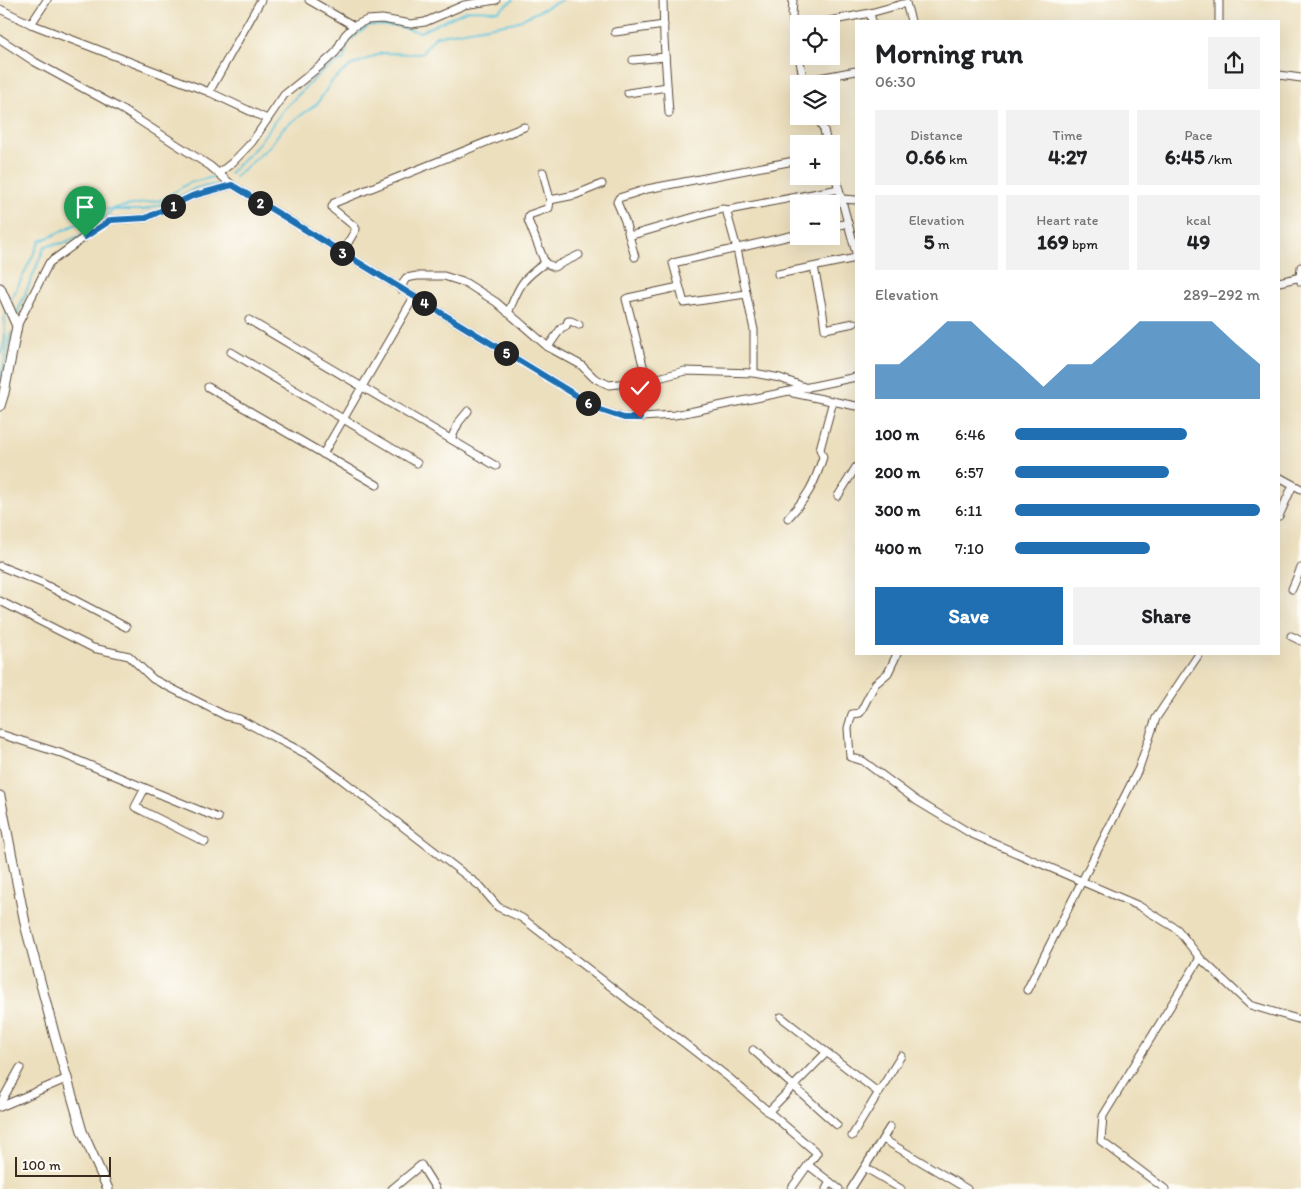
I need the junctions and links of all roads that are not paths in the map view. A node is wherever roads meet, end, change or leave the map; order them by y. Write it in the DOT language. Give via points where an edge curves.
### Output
graph roads {
  1 [pos="47,0"];
  2 [pos="261,0"];
  3 [pos="309,0"];
  4 [pos="496,0"];
  5 [pos="663,0"];
  6 [pos="794,0"];
  7 [pos="1219,0"];
  8 [pos="0,9"];
  9 [pos="870,13"];
  10 [pos="792,15"];
  11 [pos="840,19"];
  12 [pos="872,20"];
  13 [pos="911,20"];
  14 [pos="1220,20"];
  15 [pos="31,24"];
  16 [pos="354,26"];
  17 [pos="664,26"];
  18 [pos="615,32"];
  19 [pos="0,38"];
  20 [pos="665,57"];
  21 [pos="632,60"];
  22 [pos="855,71"];
  23 [pos="837,75"];
  24 [pos="1280,76"];
  25 [pos="1301,78"];
  26 [pos="667,87"];
  27 [pos="208,92"];
  28 [pos="628,93"];
  29 [pos="669,112"];
  30 [pos="267,120"];
  31 [pos="524,127"];
  32 [pos="790,162"];
  33 [pos="542,172"];
  34 [pos="219,173"];
  35 [pos="602,184"];
  36 [pos="232,185"];
  37 [pos="838,185"];
  38 [pos="839,189"];
  39 [pos="842,199"];
  40 [pos="550,200"];
  41 [pos="855,200"];
  42 [pos="728,210"];
  43 [pos="848,223"];
  44 [pos="840,225"];
  45 [pos="629,236"];
  46 [pos="790,236"];
  47 [pos="736,249"];
  48 [pos="855,249"];
  49 [pos="342,254"];
  50 [pos="579,255"];
  51 [pos="635,257"];
  52 [pos="855,258"];
  53 [pos="545,263"];
  54 [pos="814,267"];
  55 [pos="1301,267"];
  56 [pos="778,274"];
  57 [pos="1301,279"];
  58 [pos="1280,282"];
  59 [pos="679,287"];
  60 [pos="0,288"];
  61 [pos="400,289"];
  62 [pos="746,294"];
  63 [pos="414,298"];
  64 [pos="508,313"];
  65 [pos="249,320"];
  66 [pos="854,323"];
  67 [pos="16,324"];
  68 [pos="579,325"];
  69 [pos="548,347"];
  70 [pos="230,352"];
  71 [pos="754,373"];
  72 [pos="855,377"];
  73 [pos="646,381"];
  74 [pos="362,386"];
  75 [pos="208,387"];
  76 [pos="808,388"];
  77 [pos="789,392"];
  78 [pos="833,401"];
  79 [pos="0,406"];
  80 [pos="855,406"];
  81 [pos="468,411"];
  82 [pos="343,420"];
  83 [pos="451,439"];
  84 [pos="323,454"];
  85 [pos="417,463"];
  86 [pos="496,466"];
  87 [pos="855,469"];
  88 [pos="1280,478"];
  89 [pos="377,485"];
  90 [pos="1293,485"];
  91 [pos="1301,488"];
  92 [pos="838,496"];
  93 [pos="1280,514"];
  94 [pos="788,518"];
  95 [pos="0,566"];
  96 [pos="1301,568"];
  97 [pos="1292,589"];
  98 [pos="0,601"];
  99 [pos="126,627"];
  100 [pos="1291,636"];
  101 [pos="1301,642"];
  102 [pos="897,655"];
  103 [pos="1198,655"];
  104 [pos="0,734"];
  105 [pos="145,788"];
  106 [pos="0,796"];
  107 [pos="218,818"];
  108 [pos="205,842"];
  109 [pos="1082,882"];
  110 [pos="1200,958"];
  111 [pos="1027,990"];
  112 [pos="781,1017"];
  113 [pos="1301,1020"];
  114 [pos="753,1050"];
  115 [pos="826,1052"];
  116 [pos="901,1056"];
  117 [pos="20,1068"];
  118 [pos="68,1078"];
  119 [pos="794,1086"];
  120 [pos="879,1093"];
  121 [pos="0,1106"];
  122 [pos="768,1112"];
  123 [pos="837,1125"];
  124 [pos="890,1127"];
  125 [pos="852,1136"];
  126 [pos="883,1139"];
  127 [pos="808,1165"];
  128 [pos="866,1168"];
  129 [pos="828,1186"];
  130 [pos="108,1189"];
  131 [pos="392,1189"];
  132 [pos="436,1189"];
  133 [pos="791,1189"];
  134 [pos="839,1189"];
  135 [pos="851,1189"];
  136 [pos="900,1189"];
  137 [pos="967,1189"];
  138 [pos="1165,1189"];
  1 -- 15 [label="street"];
  2 -- 27 [label="street"];
  3 -- 16 [label="street"];
  4 -- 16 [label="street" via="464,5 425,22 411,24 382,19 367,20"];
  5 -- 17 [label="street"];
  6 -- 10 [label="street"];
  7 -- 14 [label="street"];
  8 -- 15 [label="street"];
  9 -- 11 [label="street"];
  9 -- 12 [label="street"];
  9 -- 13 [label="street" via="906,4"];
  15 -- 27 [label="street"];
  16 -- 30 [label="street" via="330,57 284,95"];
  17 -- 18 [label="street"];
  17 -- 20 [label="street"];
  19 -- 34 [label="street" via="35,62 123,110"];
  20 -- 21 [label="street"];
  20 -- 26 [label="street"];
  22 -- 23 [label="street"];
  24 -- 25 [label="street"];
  26 -- 28 [label="street"];
  26 -- 29 [label="street"];
  27 -- 30 [label="street"];
  30 -- 34 [label="street" via="252,142"];
  31 -- 49 [label="street" via="334,203 333,209 356,230"];
  32 -- 45 [label="street" via="647,189 619,198"];
  33 -- 40 [label="street"];
  34 -- 36 [label="street"];
  35 -- 40 [label="street" via="575,195"];
  36 -- 49 [label="street"];
  36 -- 67 [label="street" via="192,196 146,218 111,220 100,226 49,263"];
  37 -- 38 [label="street"];
  38 -- 39 [label="street"];
  38 -- 42 [label="street"];
  39 -- 41 [label="street"];
  39 -- 43 [label="street"];
  40 -- 53 [label="street" via="549,209 528,217"];
  42 -- 45 [label="street"];
  42 -- 47 [label="street"];
  43 -- 44 [label="street"];
  43 -- 48 [label="street"];
  45 -- 51 [label="street"];
  46 -- 47 [label="street"];
  47 -- 59 [label="street" via="674,262"];
  47 -- 62 [label="street"];
  49 -- 61 [label="street"];
  50 -- 53 [label="street" via="554,268"];
  52 -- 54 [label="street"];
  53 -- 64 [label="street" via="520,284"];
  54 -- 56 [label="street"];
  54 -- 66 [label="street" via="825,329"];
  55 -- 57 [label="street"];
  57 -- 58 [label="street"];
  59 -- 62 [label="street" via="684,303"];
  59 -- 73 [label="street" via="626,299"];
  60 -- 67 [label="main road"];
  61 -- 63 [label="street"];
  61 -- 64 [label="street" via="406,278 444,276 466,283"];
  62 -- 71 [label="street" via="754,330"];
  63 -- 74 [label="street"];
  63 -- 77 [label="street" via="600,410 624,418 675,415"];
  64 -- 69 [label="street"];
  65 -- 74 [label="street"];
  67 -- 79 [label="main road"];
  68 -- 69 [label="street" via="568,321"];
  69 -- 73 [label="street" via="609,385"];
  70 -- 82 [label="street"];
  71 -- 73 [label="street" via="685,371"];
  71 -- 76 [label="street"];
  72 -- 76 [label="street"];
  74 -- 82 [label="street"];
  74 -- 83 [label="street"];
  75 -- 84 [label="street"];
  76 -- 77 [label="street"];
  77 -- 78 [label="street"];
  78 -- 80 [label="street"];
  78 -- 94 [label="street" via="817,474 805,498"];
  81 -- 83 [label="street"];
  82 -- 84 [label="street"];
  82 -- 85 [label="street"];
  83 -- 86 [label="street"];
  84 -- 89 [label="street"];
  87 -- 92 [label="street"];
  88 -- 90 [label="street"];
  90 -- 91 [label="street"];
  90 -- 93 [label="street"];
  95 -- 99 [label="street" via="42,583"];
  96 -- 97 [label="street"];
  98 -- 122 [label="street" via="93,648 128,656 153,679 308,755 383,809 481,887 498,907 522,918"];
  100 -- 101 [label="street"];
  102 -- 109 [label="street" via="888,673 875,684 860,713 852,714 848,728 850,757 863,761 970,833"];
  103 -- 109 [label="street" via="1156,718 1139,768"];
  104 -- 105 [label="street" via="60,753"];
  105 -- 107 [label="street"];
  105 -- 108 [label="street" via="135,807"];
  106 -- 118 [label="main road" via="26,928"];
  109 -- 110 [label="street" via="1139,906 1177,929"];
  109 -- 111 [label="street"];
  110 -- 113 [label="street" via="1250,1005"];
  110 -- 138 [label="street" via="1103,1116 1101,1141"];
  112 -- 115 [label="street"];
  114 -- 119 [label="street"];
  115 -- 119 [label="street"];
  115 -- 120 [label="street"];
  116 -- 120 [label="street"];
  117 -- 121 [label="street"];
  118 -- 121 [label="street"];
  118 -- 130 [label="main road" via="82,1131"];
  119 -- 122 [label="street"];
  119 -- 123 [label="street"];
  120 -- 125 [label="street"];
  122 -- 127 [label="street" via="817,1153"];
  124 -- 126 [label="street"];
  126 -- 128 [label="street"];
  126 -- 137 [label="street"];
  127 -- 129 [label="street"];
  127 -- 133 [label="street"];
  128 -- 135 [label="street"];
  128 -- 136 [label="street"];
  129 -- 134 [label="street"];
  131 -- 132 [label="street" via="421,1166"];
}
